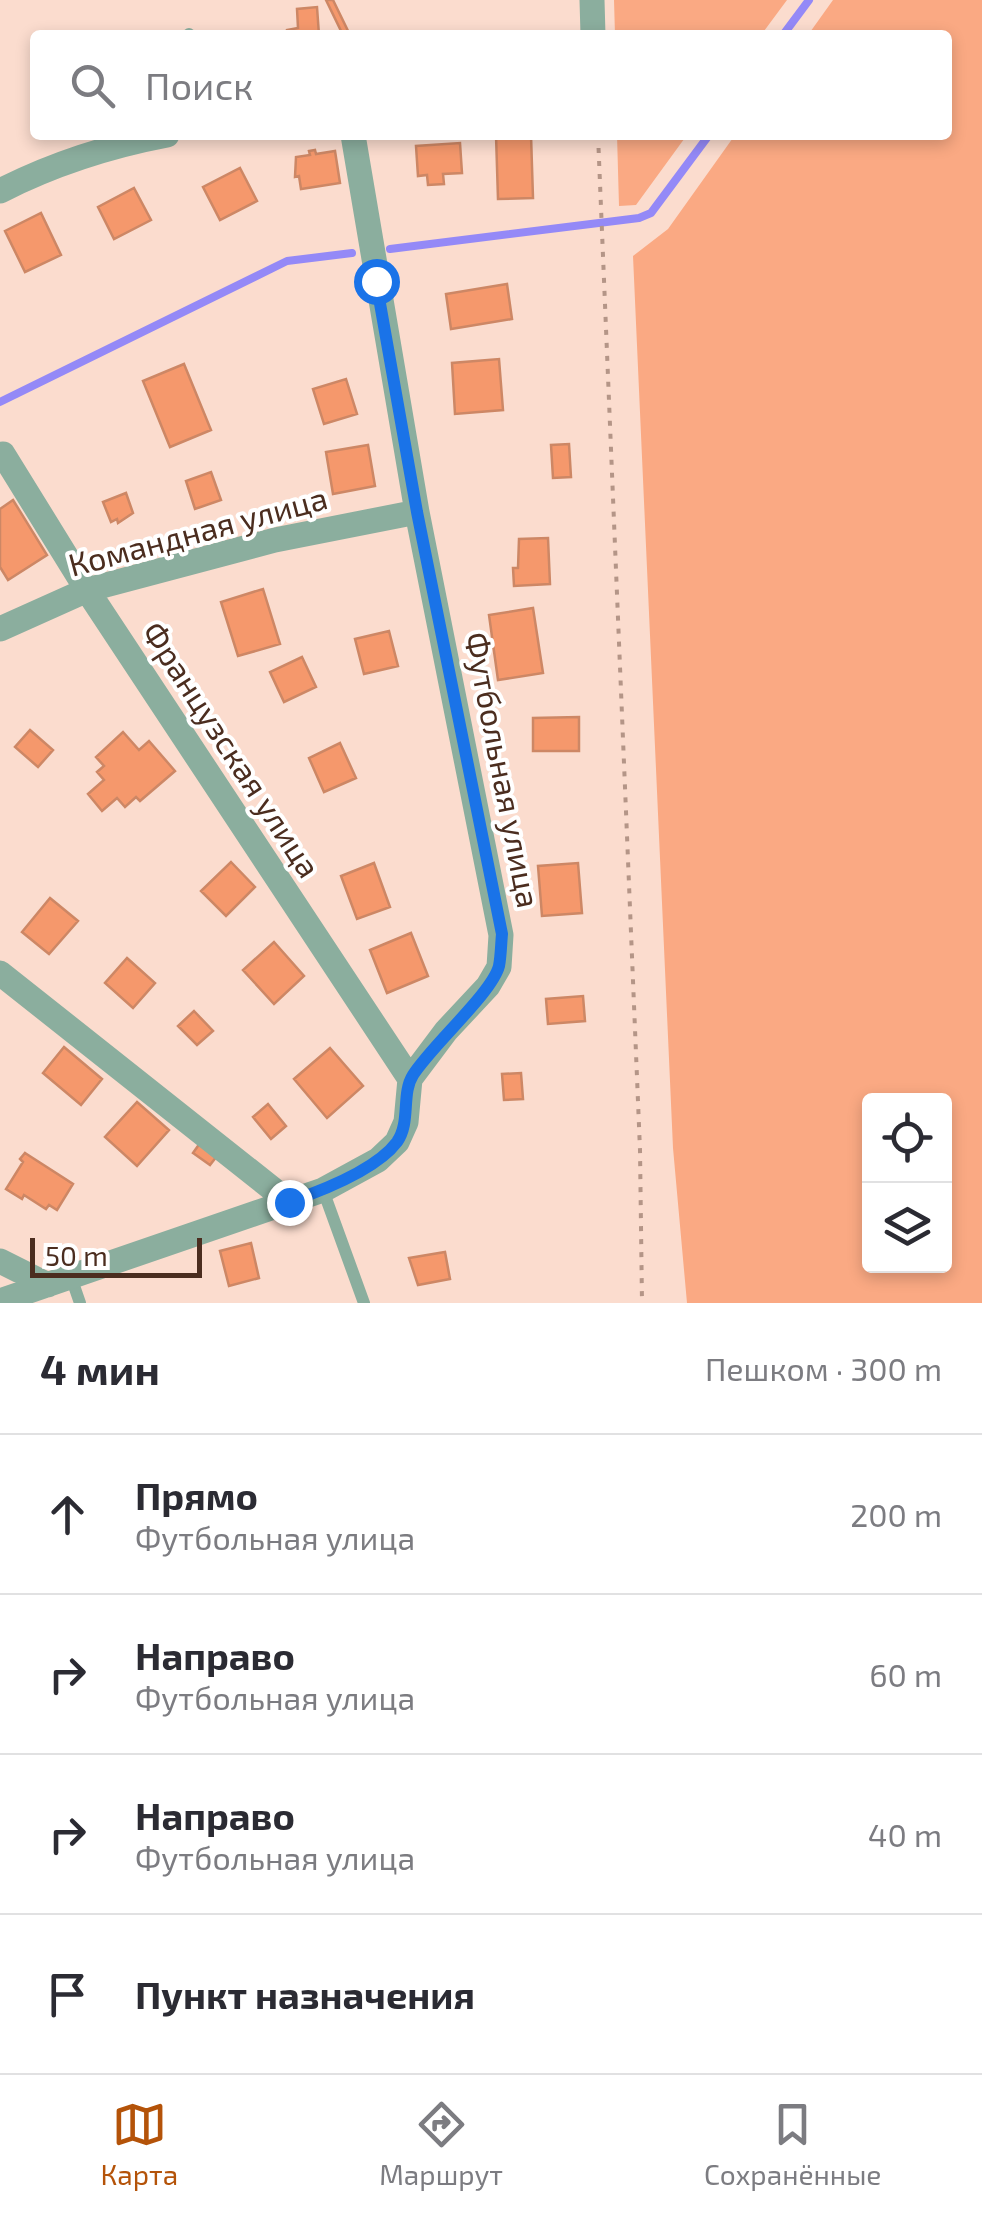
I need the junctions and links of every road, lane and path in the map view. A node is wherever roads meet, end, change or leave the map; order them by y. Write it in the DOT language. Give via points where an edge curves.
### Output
graph roads {
  1 [pos="592,0"];
  2 [pos="593,30"];
  3 [pos="139,140"];
  4 [pos="353,140"];
  5 [pos="598,140"];
  6 [pos="0,191"];
  7 [pos="3,454"];
  8 [pos="417,512"];
  9 [pos="87,590"];
  10 [pos="0,629"];
  11 [pos="0,973"];
  12 [pos="410,1079"];
  13 [pos="323,1190"];
  14 [pos="289,1202"];
  15 [pos="0,1260"];
  16 [pos="60,1281"];
  17 [pos="0,1302"];
  18 [pos="80,1303"];
  19 [pos="364,1303"];
  20 [pos="642,1303"];
  1 -- 2 [label="street"];
  3 -- 6 [label="street"];
  4 -- 8 [label="street, Футбольная улица"];
  5 -- 20 [label="path"];
  7 -- 9 [label="street, Французская улица"];
  8 -- 9 [label="street, Командная улица" via="275,540"];
  8 -- 12 [label="street, Футбольная улица" via="502,934 499,967 488,986"];
  9 -- 10 [label="street, Командная улица"];
  9 -- 12 [label="street, Французская улица"];
  11 -- 14 [label="street"];
  12 -- 13 [label="street, Футбольная улица" via="406,1122 396,1142 378,1160"];
  13 -- 14 [label="street, Футбольная улица"];
  13 -- 19 [label="lane"];
  14 -- 16 [label="street, Футбольная улица"];
  15 -- 16 [label="street"];
  16 -- 17 [label="street, Футбольная улица"];
  16 -- 18 [label="lane"];
}
